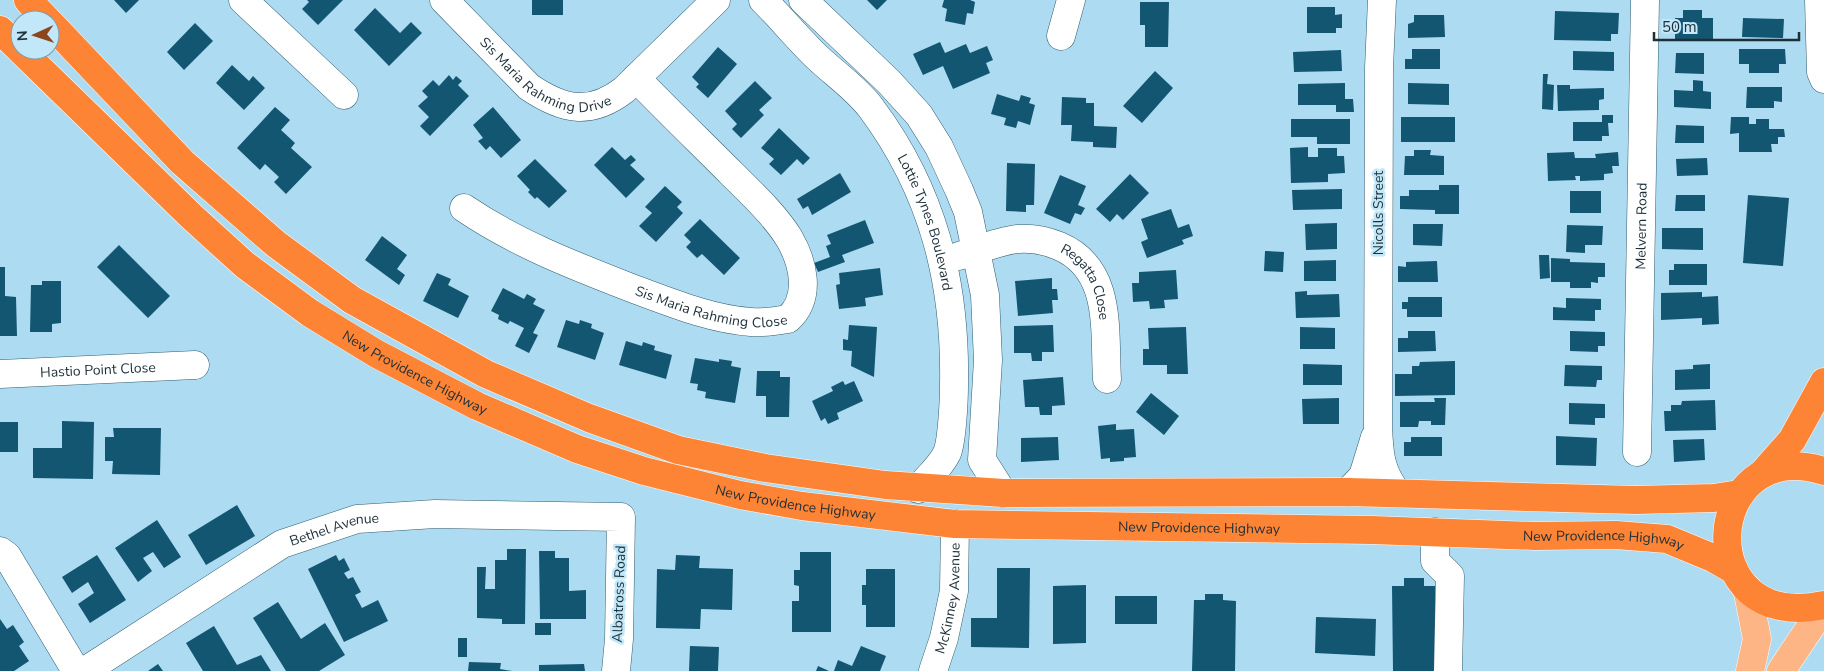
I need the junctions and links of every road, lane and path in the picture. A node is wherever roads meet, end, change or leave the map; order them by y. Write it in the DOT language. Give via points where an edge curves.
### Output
graph roads {
  1 [pos="28,0"];
  2 [pos="243,0"];
  3 [pos="444,0"];
  4 [pos="716,0"];
  5 [pos="763,0"];
  6 [pos="803,0"];
  7 [pos="1071,0"];
  8 [pos="1382,0"];
  9 [pos="1645,0"];
  10 [pos="1819,0"];
  11 [pos="38,10"];
  12 [pos="0,30"];
  13 [pos="60,34"];
  14 [pos="1061,36"];
  15 [pos="636,78"];
  16 [pos="1824,79"];
  17 [pos="344,95"];
  18 [pos="464,208"];
  19 [pos="977,251"];
  20 [pos="944,261"];
  21 [pos="196,365"];
  22 [pos="0,374"];
  23 [pos="1107,379"];
  24 [pos="1824,382"];
  25 [pos="1378,426"];
  26 [pos="1637,452"];
  27 [pos="1824,471"];
  28 [pos="1762,474"];
  29 [pos="918,489"];
  30 [pos="1348,492"];
  31 [pos="1003,493"];
  32 [pos="1398,493"];
  33 [pos="1739,494"];
  34 [pos="621,517"];
  35 [pos="955,524"];
  36 [pos="1435,532"];
  37 [pos="0,551"];
  38 [pos="1740,579"];
  39 [pos="1824,606"];
  40 [pos="76,671"];
  41 [pos="85,671"];
  42 [pos="616,671"];
  43 [pos="933,671"];
  44 [pos="1448,671"];
  45 [pos="1750,671"];
  46 [pos="1781,671"];
  1 -- 11 [label="highway"];
  2 -- 17 [label="street"];
  3 -- 15 [label="street, Sis Maria Rahming Drive" via="514,73 548,98 580,108 596,106 610,100"];
  4 -- 15 [label="street, Sis Maria Rahming Drive"];
  5 -- 20 [label="street, Lottie Tynes Boulevard" via="875,114 917,185"];
  6 -- 19 [label="street" via="919,115 940,147 959,190"];
  7 -- 14 [label="street"];
  8 -- 25 [label="street, Nicolls Street"];
  9 -- 26 [label="street, Melvern Road"];
  10 -- 16 [label="street" via="1820,63"];
  12 -- 35 [label="highway, New Providence Highway" via="130,159 245,265 310,313 376,354 477,406 577,449 644,472 794,505"];
  13 -- 29 [label="highway, New Providence Highway" via="182,162 299,263 359,304 486,374 589,418 678,450 765,468"];
  15 -- 18 [label="street, Sis Maria Rahming Close" via="762,204 788,237 797,256 803,286 801,301 788,319 751,322 668,302 526,245 499,232"];
  19 -- 20 [label="street, Regatta Close"];
  19 -- 23 [label="street, Regatta Close" via="1009,241 1039,240 1072,251 1086,263 1101,293"];
  19 -- 31 [label="street" via="985,294 988,360 982,460"];
  20 -- 29 [label="street, Lottie Tynes Boulevard" via="952,312 954,402 947,453"];
  21 -- 22 [label="street, Hastio Point Close"];
  24 -- 28 [label="highway" via="1792,440"];
  25 -- 30 [label="street" via="1363,476"];
  25 -- 32 [label="street" via="1383,472"];
  27 -- 28 [label="highway" via="1792,466"];
  28 -- 33 [label="highway"];
  29 -- 31 [label="highway, New Providence Highway"];
  30 -- 31 [label="highway, New Providence Highway"];
  30 -- 32 [label="highway, New Providence Highway"];
  32 -- 33 [label="highway, New Providence Highway" via="1636,500 1714,498"];
  33 -- 38 [label="highway" via="1727,528 1727,550"];
  34 -- 41 [label="street, Bethel Avenue" via="435,514 357,519 282,544"];
  34 -- 42 [label="street, Albatross Road"];
  35 -- 36 [label="highway, New Providence Highway"];
  35 -- 43 [label="street, McKinney Avenue" via="954,591"];
  36 -- 38 [label="highway, New Providence Highway" via="1667,539 1713,558"];
  36 -- 44 [label="street" via="1436,561 1450,576"];
  37 -- 40 [label="street"];
  38 -- 39 [label="highway, New Providence Highway" via="1764,601 1781,607"];
  38 -- 45 [label="main road" via="1757,639"];
  39 -- 46 [label="main road"];
}
